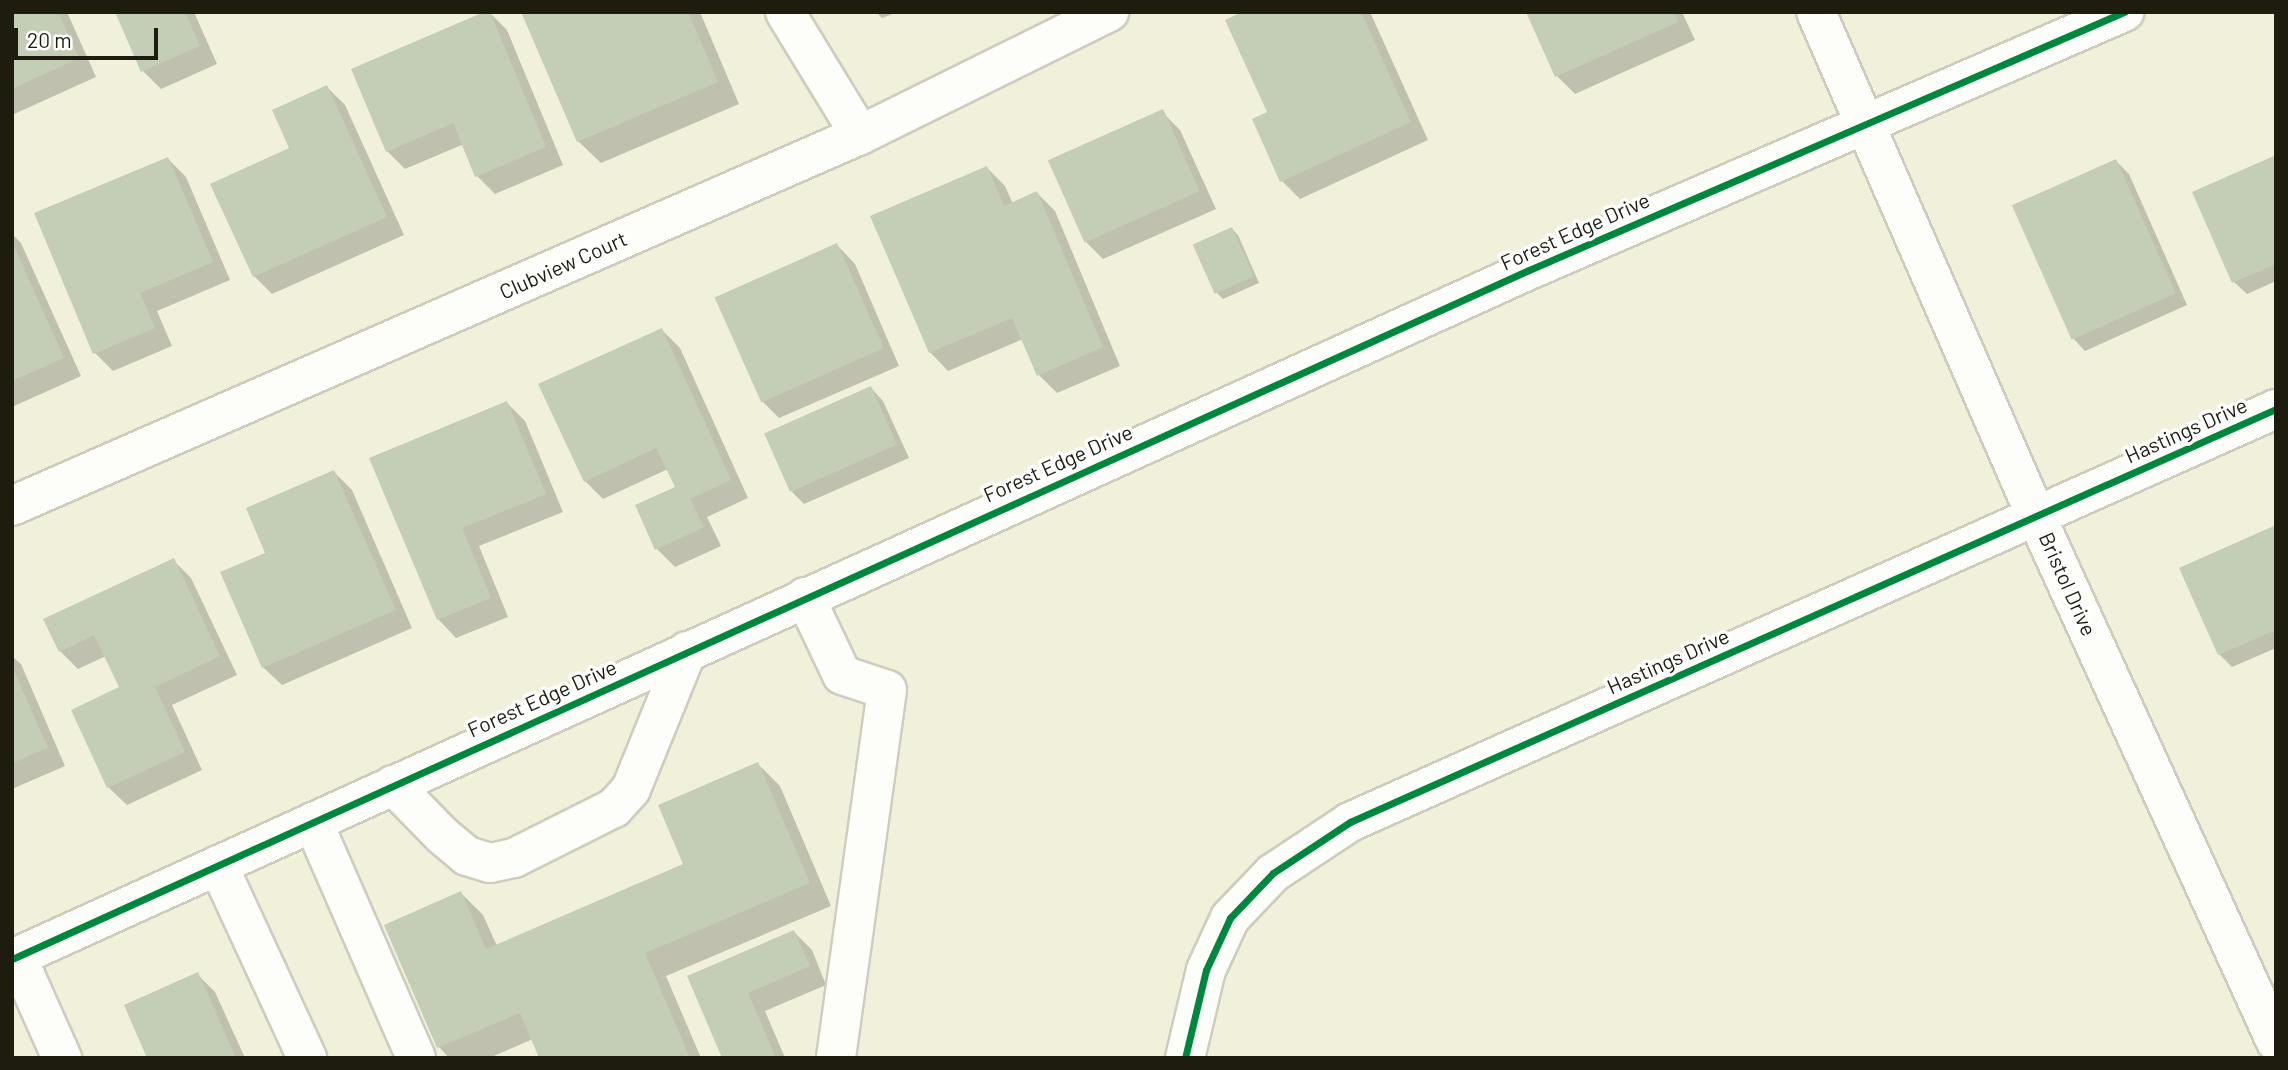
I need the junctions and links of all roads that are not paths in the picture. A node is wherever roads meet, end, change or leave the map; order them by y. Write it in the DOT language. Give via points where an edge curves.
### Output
graph roads {
  1 [pos="785,12"];
  2 [pos="1109,12"];
  3 [pos="1816,12"];
  4 [pos="2124,12"];
  5 [pos="1863,125"];
  6 [pos="860,135"];
  7 [pos="2276,409"];
  8 [pos="12,506"];
  9 [pos="2036,516"];
  10 [pos="805,597"];
  11 [pos="687,651"];
  12 [pos="393,785"];
  13 [pos="313,822"];
  14 [pos="218,865"];
  15 [pos="14,958"];
  16 [pos="2276,1042"];
  17 [pos="62,1058"];
  18 [pos="307,1058"];
  19 [pos="416,1058"];
  20 [pos="836,1058"];
  21 [pos="1185,1058"];
  1 -- 6 [label="street"];
  2 -- 6 [label="street, Clubview Court"];
  3 -- 5 [label="street, Bristol Drive"];
  4 -- 5 [label="street, Forest Edge Drive"];
  5 -- 9 [label="street, Bristol Drive"];
  5 -- 10 [label="street, Forest Edge Drive" via="1529,270"];
  6 -- 8 [label="street, Clubview Court"];
  7 -- 9 [label="street, Hastings Drive"];
  9 -- 16 [label="street, Bristol Drive"];
  9 -- 21 [label="street, Hastings Drive" via="1350,822 1273,873 1230,918 1206,970"];
  10 -- 11 [label="street, Forest Edge Drive"];
  10 -- 20 [label="street" via="842,675 887,690"];
  11 -- 12 [label="street, Forest Edge Drive"];
  11 -- 12 [label="street" via="631,789 614,808 514,858 490,863 467,856"];
  12 -- 13 [label="street, Forest Edge Drive"];
  13 -- 14 [label="street, Forest Edge Drive"];
  13 -- 19 [label="street"];
  14 -- 15 [label="street, Forest Edge Drive"];
  14 -- 18 [label="street"];
  15 -- 17 [label="street"];
}
